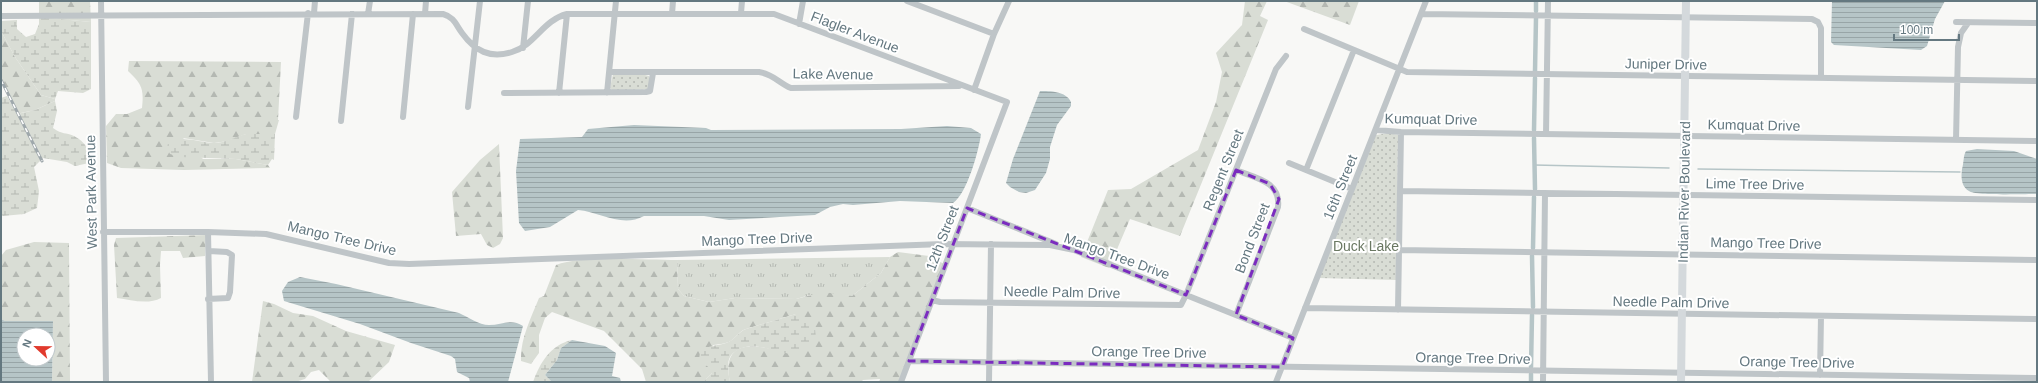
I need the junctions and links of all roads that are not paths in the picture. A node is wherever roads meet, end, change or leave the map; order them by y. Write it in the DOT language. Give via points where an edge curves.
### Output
graph roads {
  1 [pos="101,1"];
  2 [pos="315,1"];
  3 [pos="370,1"];
  4 [pos="426,1"];
  5 [pos="480,1"];
  6 [pos="528,1"];
  7 [pos="616,1"];
  8 [pos="673,1"];
  9 [pos="742,1"];
  10 [pos="802,1"];
  11 [pos="907,1"];
  12 [pos="1010,1"];
  13 [pos="1426,1"];
  14 [pos="1548,1"];
  15 [pos="1686,1"];
  16 [pos="311,13"];
  17 [pos="741,13"];
  18 [pos="352,14"];
  19 [pos="368,14"];
  20 [pos="413,14"];
  21 [pos="425,14"];
  22 [pos="567,14"];
  23 [pos="615,14"];
  24 [pos="672,14"];
  25 [pos="1421,14"];
  26 [pos="1548,15"];
  27 [pos="1,16"];
  28 [pos="101,16"];
  29 [pos="1686,18"];
  30 [pos="1956,22"];
  31 [pos="1968,23"];
  32 [pos="2037,23"];
  33 [pos="799,24"];
  34 [pos="1304,29"];
  35 [pos="994,34"];
  36 [pos="523,48"];
  37 [pos="474,49"];
  38 [pos="1354,50"];
  39 [pos="1286,56"];
  40 [pos="1399,70"];
  41 [pos="610,72"];
  42 [pos="653,73"];
  43 [pos="1547,75"];
  44 [pos="1685,76"];
  45 [pos="1821,78"];
  46 [pos="1957,79"];
  47 [pos="2037,81"];
  48 [pos="963,86"];
  49 [pos="974,90"];
  50 [pos="504,93"];
  51 [pos="559,93"];
  52 [pos="607,93"];
  53 [pos="1007,102"];
  54 [pos="468,107"];
  55 [pos="296,117"];
  56 [pos="403,117"];
  57 [pos="341,120"];
  58 [pos="1376,130"];
  59 [pos="1401,132"];
  60 [pos="1546,134"];
  61 [pos="1684,136"];
  62 [pos="1956,140"];
  63 [pos="2037,141"];
  64 [pos="1289,163"];
  65 [pos="1236,170"];
  66 [pos="1306,170"];
  67 [pos="1352,189"];
  68 [pos="1400,191"];
  69 [pos="1545,193"];
  70 [pos="1684,195"];
  71 [pos="2037,200"];
  72 [pos="966,208"];
  73 [pos="103,232"];
  74 [pos="208,232"];
  75 [pos="953,243"];
  76 [pos="991,244"];
  77 [pos="1063,247"];
  78 [pos="1399,250"];
  79 [pos="209,251"];
  80 [pos="1544,252"];
  81 [pos="1683,254"];
  82 [pos="2037,260"];
  83 [pos="1186,295"];
  84 [pos="208,299"];
  85 [pos="932,300"];
  86 [pos="990,303"];
  87 [pos="1305,308"];
  88 [pos="1398,310"];
  89 [pos="1544,312"];
  90 [pos="1682,314"];
  91 [pos="1236,315"];
  92 [pos="1821,316"];
  93 [pos="2037,319"];
  94 [pos="1293,338"];
  95 [pos="909,361"];
  96 [pos="990,362"];
  97 [pos="1282,367"];
  98 [pos="1543,371"];
  99 [pos="1682,373"];
  100 [pos="1820,375"];
  101 [pos="2037,378"];
  102 [pos="1955,379"];
  103 [pos="106,382"];
  104 [pos="211,382"];
  105 [pos="901,382"];
  106 [pos="989,382"];
  107 [pos="1276,382"];
  108 [pos="1543,382"];
  109 [pos="1681,382"];
  1 -- 28 [label="street, West Park Avenue"];
  2 -- 16 [label="street"];
  3 -- 19 [label="street"];
  4 -- 21 [label="street"];
  5 -- 37 [label="street"];
  6 -- 36 [label="street"];
  7 -- 23 [label="street"];
  8 -- 24 [label="street"];
  9 -- 17 [label="street"];
  10 -- 33 [label="street"];
  11 -- 35 [label="street"];
  12 -- 35 [label="street"];
  13 -- 25 [label="street, 16th Street"];
  14 -- 26 [label="street"];
  15 -- 29 [label="main road, Indian River Boulevard"];
  16 -- 18 [label="street"];
  16 -- 28 [label="street"];
  16 -- 55 [label="street"];
  17 -- 24 [label="street, Flagler Avenue"];
  17 -- 33 [label="street, Flagler Avenue" via="774,14"];
  18 -- 19 [label="street"];
  18 -- 57 [label="street"];
  19 -- 20 [label="street"];
  20 -- 21 [label="street"];
  20 -- 56 [label="street"];
  21 -- 37 [label="street" via="449,16"];
  22 -- 23 [label="street, Flagler Avenue"];
  22 -- 36 [label="street, Flagler Avenue" via="550,21"];
  22 -- 51 [label="street"];
  23 -- 24 [label="street, Flagler Avenue"];
  23 -- 41 [label="street"];
  25 -- 26 [label="street"];
  25 -- 40 [label="street, 16th Street"];
  26 -- 29 [label="street"];
  26 -- 43 [label="street"];
  27 -- 28 [label="street"];
  28 -- 73 [label="street, West Park Avenue"];
  29 -- 44 [label="main road, Indian River Boulevard"];
  29 -- 45 [label="street" via="1812,19 1818,22 1821,28"];
  30 -- 31 [label="street"];
  31 -- 32 [label="street"];
  31 -- 46 [label="street" via="1961,33 1958,48"];
  33 -- 48 [label="street, Flagler Avenue"];
  34 -- 38 [label="street, Juniper Drive"];
  35 -- 49 [label="street"];
  36 -- 37 [label="street, Flagler Avenue" via="499,54"];
  37 -- 54 [label="street"];
  38 -- 40 [label="street, Juniper Drive"];
  38 -- 66 [label="street"];
  39 -- 65 [label="street, Regent Street" via="1276,69"];
  40 -- 43 [label="street, Juniper Drive"];
  40 -- 58 [label="street, 16th Street"];
  41 -- 42 [label="street, Lake Avenue"];
  41 -- 52 [label="street"];
  42 -- 48 [label="street, Lake Avenue" via="759,72 774,76 791,88"];
  42 -- 52 [label="street" via="650,90 646,92"];
  43 -- 44 [label="street, Juniper Drive"];
  43 -- 60 [label="street"];
  44 -- 45 [label="street, Juniper Drive"];
  44 -- 61 [label="main road, Indian River Boulevard"];
  45 -- 46 [label="street, Juniper Drive"];
  46 -- 47 [label="street, Juniper Drive"];
  46 -- 62 [label="street"];
  48 -- 49 [label="street, Flagler Avenue"];
  49 -- 53 [label="street, Flagler Avenue"];
  50 -- 51 [label="street"];
  51 -- 52 [label="street"];
  53 -- 72 [label="street, 12th Street"];
  58 -- 59 [label="street, Kumquat Drive"];
  58 -- 67 [label="street, 16th Street"];
  59 -- 60 [label="street, Kumquat Drive"];
  59 -- 68 [label="street"];
  60 -- 61 [label="street, Kumquat Drive"];
  61 -- 62 [label="street, Kumquat Drive"];
  61 -- 70 [label="main road, Indian River Boulevard"];
  62 -- 63 [label="street, Kumquat Drive"];
  64 -- 66 [label="street"];
  65 -- 83 [label="street, Regent Street"];
  65 -- 91 [label="street, Bond Street" via="1270,184 1277,191 1279,199"];
  66 -- 67 [label="street"];
  67 -- 87 [label="street, 16th Street"];
  68 -- 69 [label="street, Lime Tree Drive"];
  68 -- 78 [label="street"];
  69 -- 70 [label="street, Lime Tree Drive"];
  69 -- 80 [label="street"];
  70 -- 71 [label="street, Lime Tree Drive"];
  70 -- 81 [label="main road, Indian River Boulevard"];
  72 -- 75 [label="street, 12th Street"];
  72 -- 77 [label="street"];
  73 -- 74 [label="street, Mango Tree Drive"];
  73 -- 103 [label="street, West Park Avenue"];
  74 -- 75 [label="street, Mango Tree Drive" via="266,234 389,263 409,264"];
  74 -- 79 [label="street"];
  75 -- 76 [label="street, Mango Tree Drive"];
  75 -- 85 [label="street, 12th Street"];
  76 -- 77 [label="street, Mango Tree Drive"];
  76 -- 86 [label="street"];
  77 -- 83 [label="street, Mango Tree Drive"];
  78 -- 80 [label="street, Mango Tree Drive"];
  78 -- 88 [label="street"];
  79 -- 84 [label="street"];
  79 -- 84 [label="street" via="227,252 232,256 228,298"];
  80 -- 81 [label="street, Mango Tree Drive"];
  80 -- 89 [label="street"];
  81 -- 82 [label="street, Mango Tree Drive"];
  81 -- 90 [label="main road, Indian River Boulevard"];
  83 -- 86 [label="street, Needle Palm Drive" via="1183,303 1177,306"];
  83 -- 91 [label="street, Mango Tree Drive"];
  84 -- 104 [label="street"];
  85 -- 86 [label="street, Needle Palm Drive"];
  85 -- 95 [label="street, 12th Street"];
  86 -- 96 [label="street"];
  87 -- 88 [label="street, Needle Palm Drive"];
  87 -- 94 [label="street, 16th Street"];
  88 -- 89 [label="street, Needle Palm Drive"];
  89 -- 90 [label="street, Needle Palm Drive"];
  89 -- 98 [label="street"];
  90 -- 92 [label="street, Needle Palm Drive"];
  90 -- 99 [label="main road, Indian River Boulevard"];
  91 -- 94 [label="street, Mango Tree Drive"];
  92 -- 93 [label="street, Needle Palm Drive"];
  92 -- 100 [label="street"];
  94 -- 97 [label="street, 16th Street"];
  95 -- 96 [label="street, Orange Tree Drive"];
  95 -- 105 [label="street, 12th Street"];
  96 -- 97 [label="street, Orange Tree Drive"];
  96 -- 106 [label="street"];
  97 -- 98 [label="street, Orange Tree Drive"];
  97 -- 107 [label="street, 16th Street"];
  98 -- 99 [label="street, Orange Tree Drive"];
  98 -- 108 [label="street"];
  99 -- 100 [label="street, Orange Tree Drive"];
  99 -- 109 [label="main road, Indian River Boulevard"];
  100 -- 102 [label="street, Orange Tree Drive"];
  101 -- 102 [label="street, Orange Tree Drive"];
}
